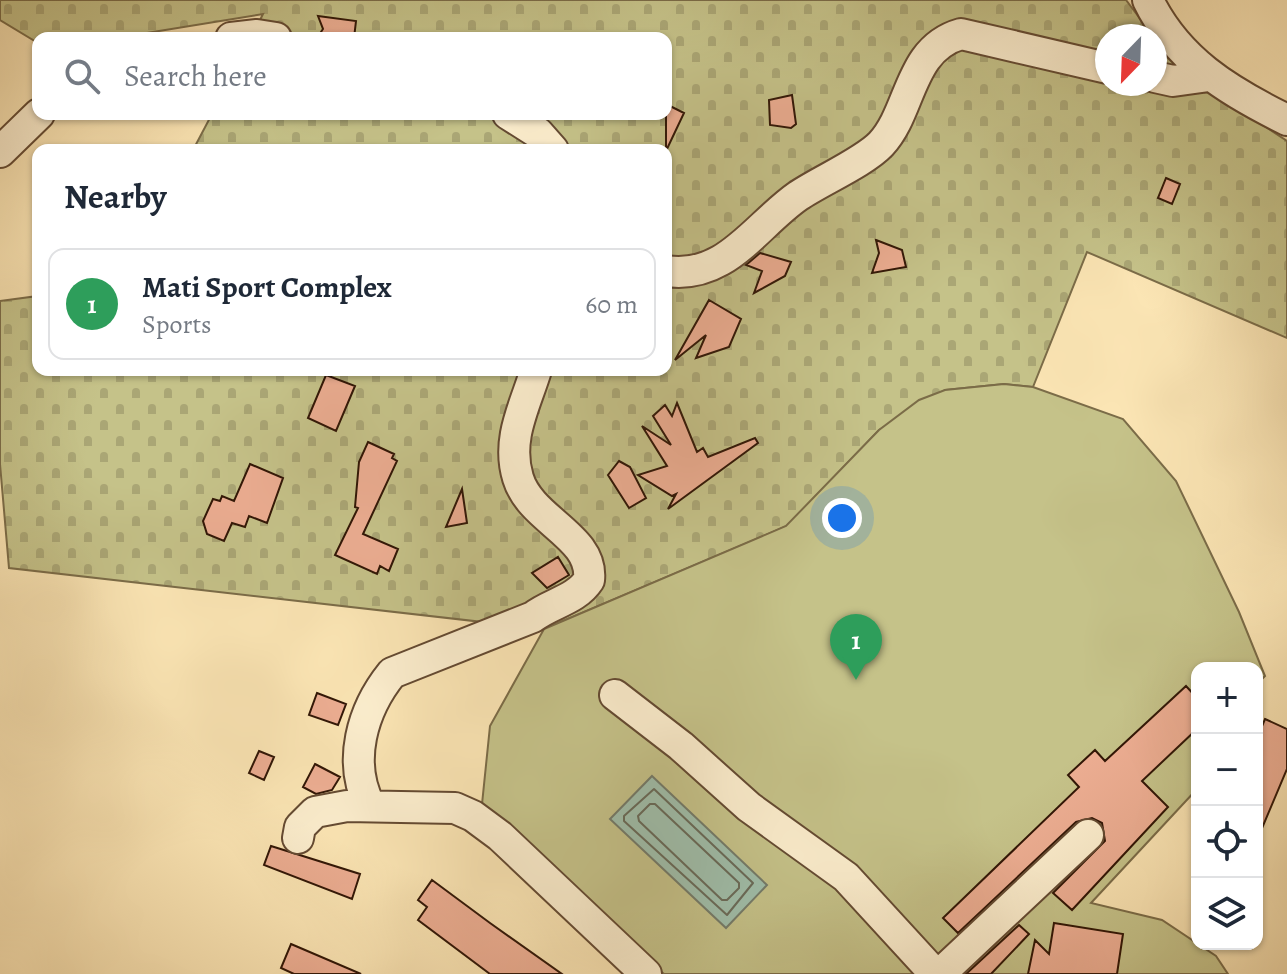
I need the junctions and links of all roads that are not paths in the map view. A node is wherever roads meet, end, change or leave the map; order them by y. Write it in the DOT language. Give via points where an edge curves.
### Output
graph roads {
  1 [pos="1148,0"];
  2 [pos="1095,65"];
  3 [pos="1209,76"];
  4 [pos="1167,80"];
  5 [pos="33,120"];
  6 [pos="517,120"];
  7 [pos="1287,120"];
  8 [pos="548,144"];
  9 [pos="0,152"];
  10 [pos="672,272"];
  11 [pos="534,376"];
  12 [pos="615,695"];
  13 [pos="370,806"];
  14 [pos="1088,835"];
  15 [pos="298,838"];
  16 [pos="646,974"];
  17 [pos="938,974"];
  1 -- 3 [label="street" via="1171,41"];
  2 -- 10 [label="street" via="961,34 949,37 924,62 881,144 784,207 731,255 688,274"];
  3 -- 4 [label="street"];
  3 -- 7 [label="street"];
  5 -- 9 [label="street"];
  6 -- 8 [label="street"];
  11 -- 13 [label="street" via="516,422 518,478 534,509 577,543 590,565 589,580 533,617 392,673 379,689 361,735 361,787"];
  12 -- 17 [label="street" via="749,807 846,877"];
  13 -- 15 [label="street" via="315,812 300,827"];
  13 -- 16 [label="street" via="444,807 473,816"];
  14 -- 17 [label="street"];
}
